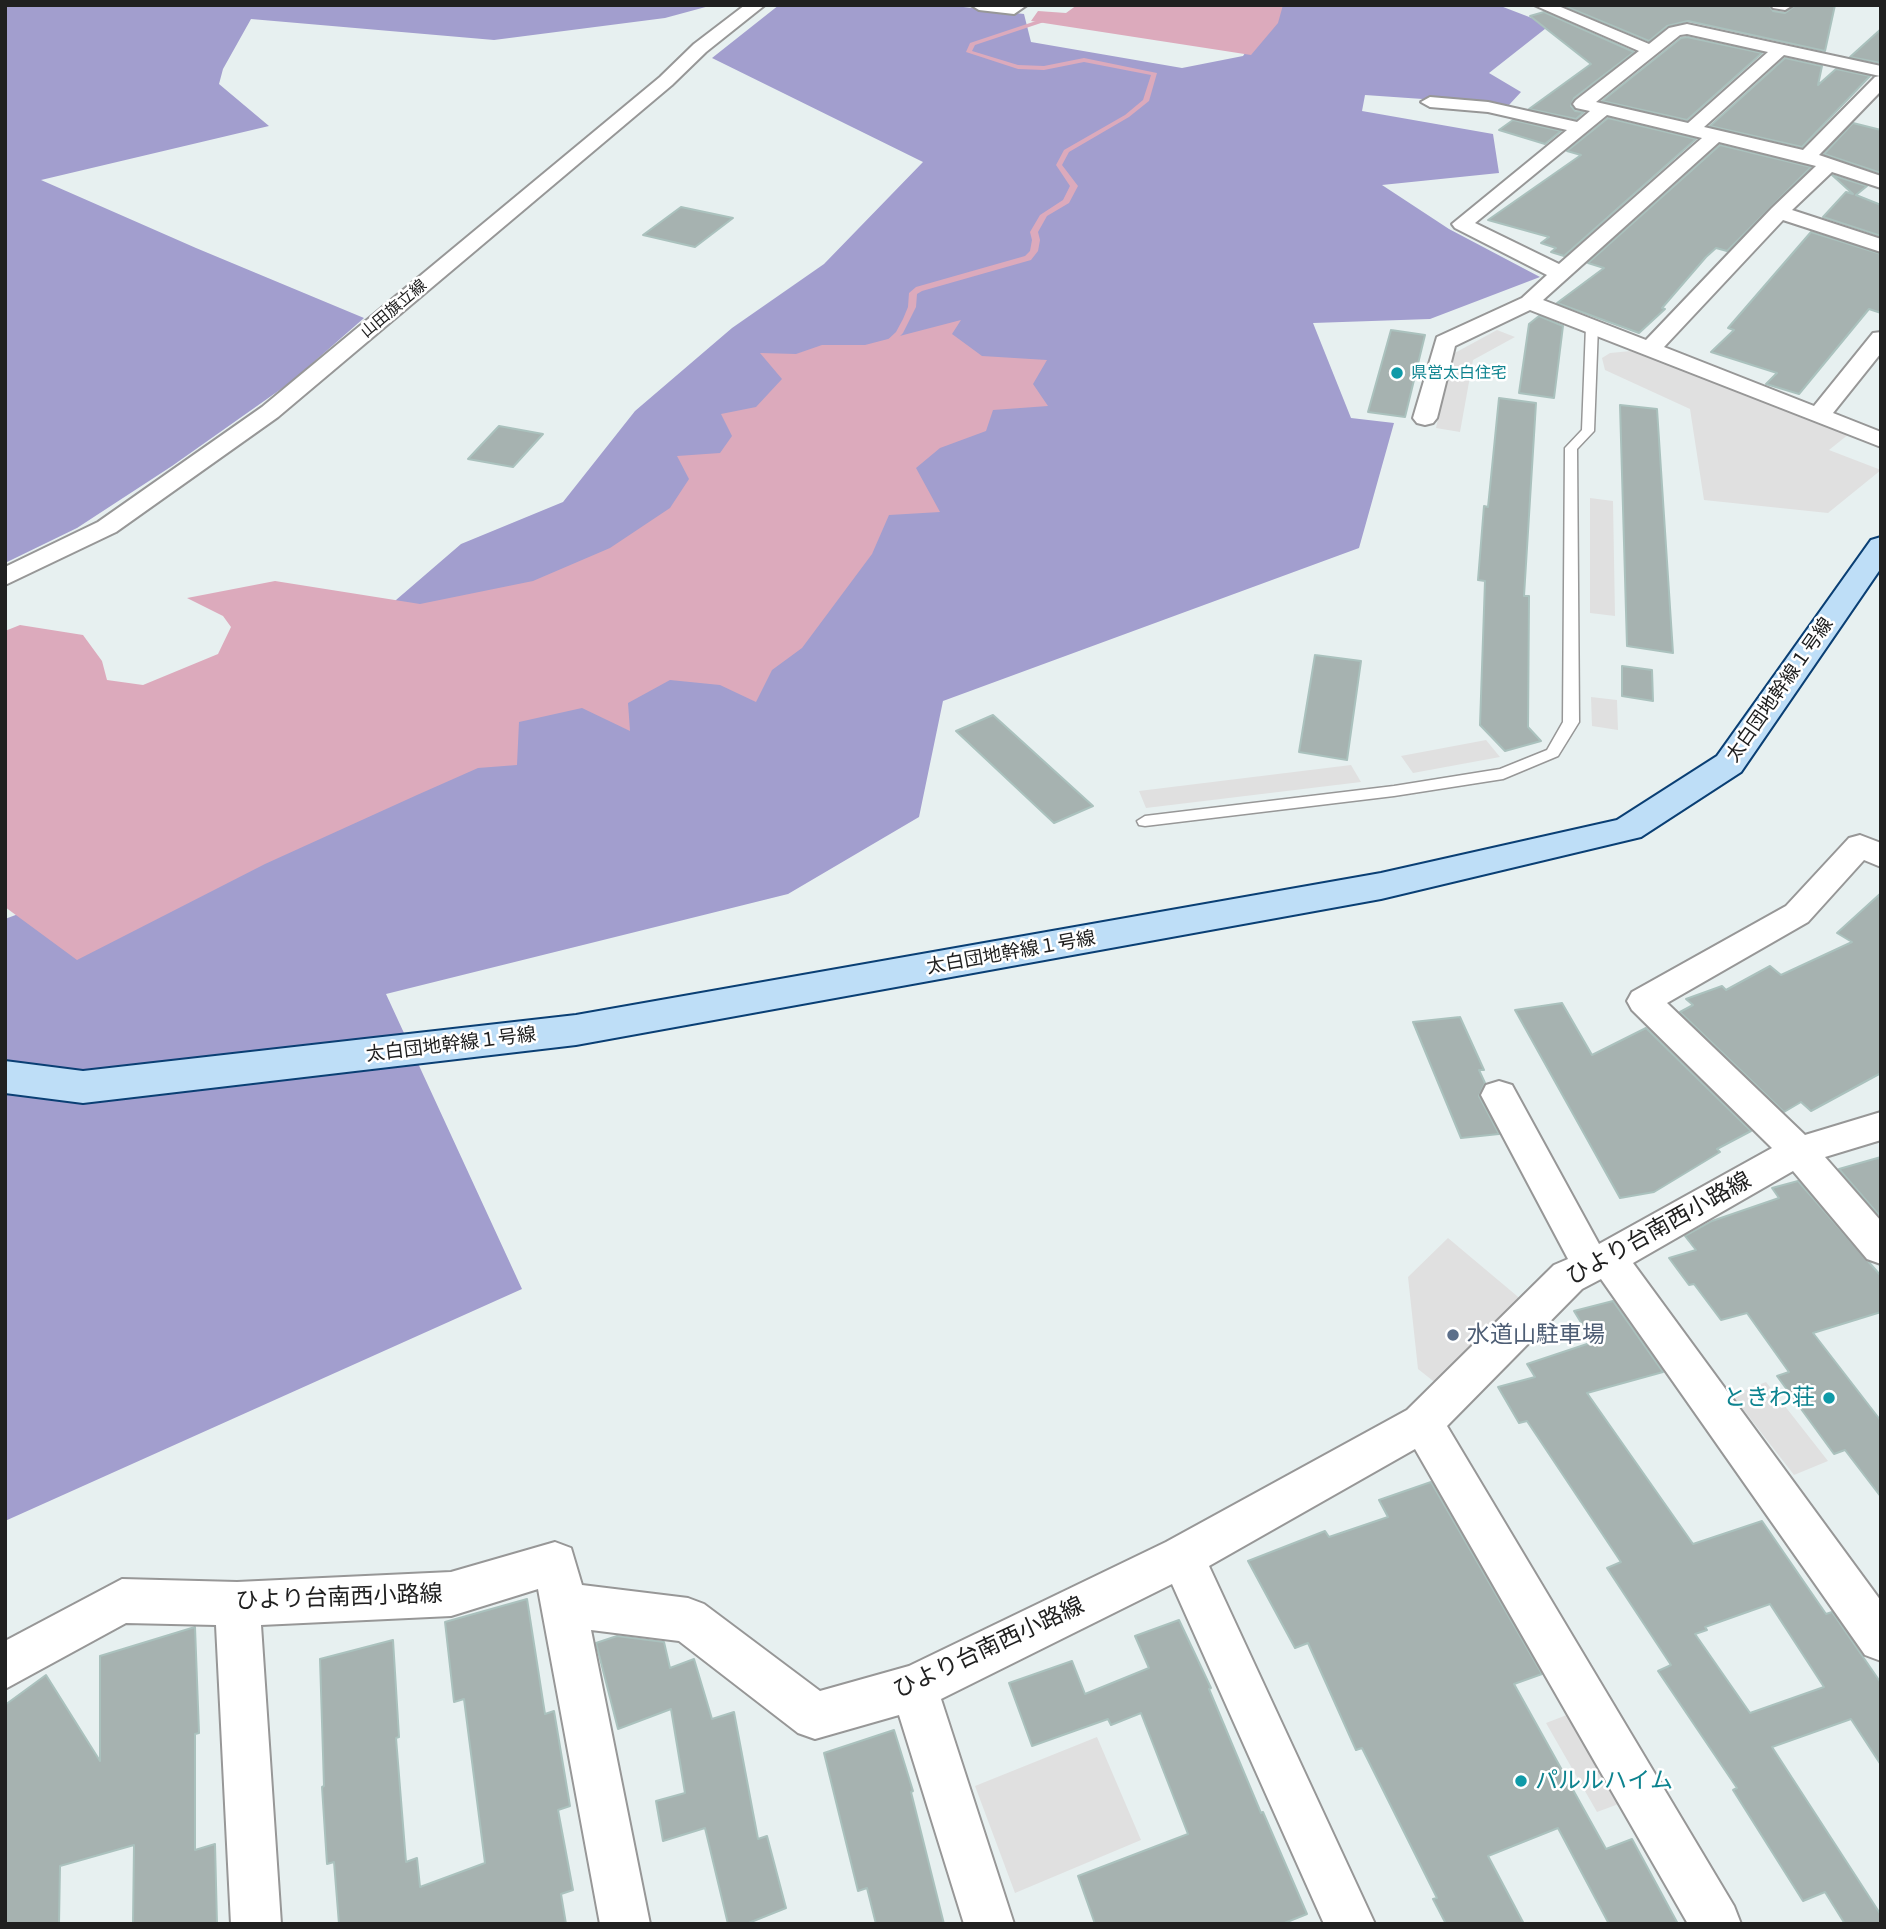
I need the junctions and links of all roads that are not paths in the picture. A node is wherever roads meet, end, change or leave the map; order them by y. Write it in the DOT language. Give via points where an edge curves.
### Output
graph roads {
  1 [pos="757,5"];
  2 [pos="979,5"];
  3 [pos="1019,5"];
  4 [pos="1542,5"];
  5 [pos="1779,5"];
  6 [pos="1785,5"];
  7 [pos="1650,50"];
  8 [pos="1780,50"];
  9 [pos="1881,71"];
  10 [pos="1881,81"];
  11 [pos="1430,102"];
  12 [pos="1604,109"];
  13 [pos="1580,128"];
  14 [pos="1691,130"];
  15 [pos="1716,135"];
  16 [pos="1807,157"];
  17 [pos="1828,165"];
  18 [pos="1881,182"];
  19 [pos="1779,212"];
  20 [pos="1881,246"];
  21 [pos="1562,274"];
  22 [pos="1529,302"];
  23 [pos="1592,326"];
  24 [pos="1881,338"];
  25 [pos="1650,349"];
  26 [pos="1819,415"];
  27 [pos="1425,418"];
  28 [pos="1881,440"];
  29 [pos="1881,546"];
  30 [pos="5,577"];
  31 [pos="1145,821"];
  32 [pos="1881,856"];
  33 [pos="5,1077"];
  34 [pos="1499,1095"];
  35 [pos="1881,1126"];
  36 [pos="1798,1151"];
  37 [pos="1881,1248"];
  38 [pos="1599,1262"];
  39 [pos="1422,1423"];
  40 [pos="1182,1557"];
  41 [pos="237,1604"];
  42 [pos="564,1605"];
  43 [pos="1881,1639"];
  44 [pos="5,1666"];
  45 [pos="914,1688"];
  46 [pos="256,1924"];
  47 [pos="625,1924"];
  48 [pos="989,1924"];
  49 [pos="1350,1924"];
  50 [pos="1716,1924"];
  1 -- 30 [label="street, 山田旗立線" via="270,412 107,527"];
  2 -- 3 [label="street" via="1014,9"];
  4 -- 7 [label="street"];
  5 -- 6 [label="street"];
  7 -- 8 [label="street" via="1675,31 1687,29"];
  7 -- 12 [label="street" via="1582,104"];
  8 -- 9 [label="street"];
  8 -- 14 [label="street"];
  10 -- 16 [label="street"];
  11 -- 13 [label="street" via="1488,107"];
  12 -- 13 [label="street"];
  12 -- 14 [label="street"];
  13 -- 21 [label="street" via="1462,224"];
  14 -- 15 [label="street"];
  15 -- 16 [label="street"];
  15 -- 21 [label="street"];
  16 -- 17 [label="street"];
  17 -- 18 [label="street"];
  17 -- 19 [label="street"];
  19 -- 20 [label="street"];
  19 -- 25 [label="street"];
  21 -- 22 [label="street"];
  22 -- 23 [label="street"];
  22 -- 27 [label="street" via="1445,342"];
  23 -- 25 [label="street"];
  23 -- 31 [label="lane" via="1588,432 1572,449 1570,722 1553,753 1503,774"];
  24 -- 26 [label="street"];
  25 -- 26 [label="street"];
  26 -- 28 [label="street"];
  29 -- 33 [label="street, 太白団地幹線１号線" via="1729,764 1628,829 1381,886 576,1030 83,1087"];
  32 -- 36 [label="street" via="1860,845 1797,915 1644,1001"];
  34 -- 38 [label="street"];
  35 -- 36 [label="street, ひより台南西小路線"];
  36 -- 37 [label="street"];
  36 -- 38 [label="street, ひより台南西小路線"];
  38 -- 39 [label="street, ひより台南西小路線" via="1568,1277"];
  38 -- 43 [label="street"];
  39 -- 40 [label="street, ひより台南西小路線"];
  39 -- 50 [label="street"];
  40 -- 45 [label="street, ひより台南西小路線"];
  40 -- 49 [label="street"];
  41 -- 42 [label="street, ひより台南西小路線" via="451,1594 555,1563"];
  41 -- 44 [label="street, ひより台南西小路線" via="122,1601"];
  41 -- 46 [label="street"];
  42 -- 45 [label="street, ひより台南西小路線" via="688,1620 815,1716"];
  42 -- 47 [label="street"];
  45 -- 48 [label="street"];
}
